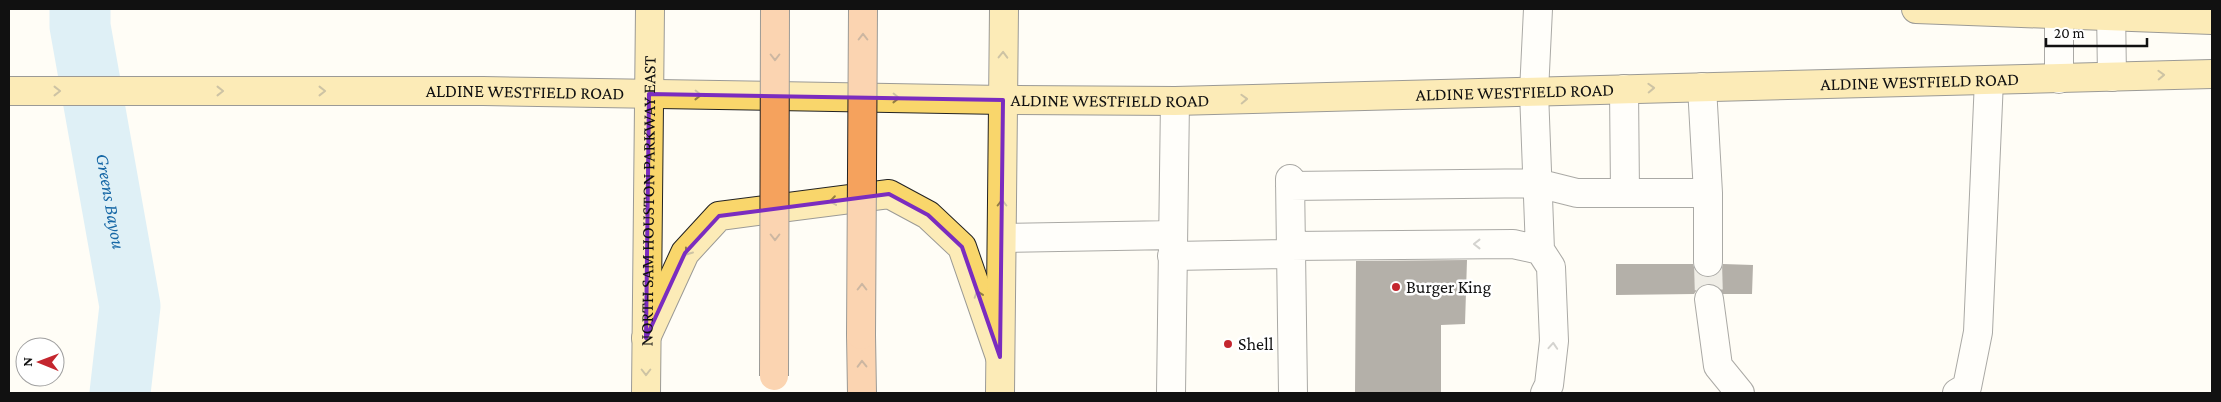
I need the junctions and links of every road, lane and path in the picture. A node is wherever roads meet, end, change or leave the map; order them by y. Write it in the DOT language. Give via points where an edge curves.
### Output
graph roads {
  1 [pos="650,9"];
  2 [pos="775,9"];
  3 [pos="863,9"];
  4 [pos="1004,9"];
  5 [pos="1538,9"];
  6 [pos="1916,9"];
  7 [pos="2059,12"];
  8 [pos="2111,12"];
  9 [pos="2212,20"];
  10 [pos="2212,74"];
  11 [pos="2112,77"];
  12 [pos="2059,79"];
  13 [pos="1989,80"];
  14 [pos="1702,87"];
  15 [pos="1624,89"];
  16 [pos="9,91"];
  17 [pos="1534,92"];
  18 [pos="649,94"];
  19 [pos="1003,100"];
  20 [pos="1175,101"];
  21 [pos="1537,183"];
  22 [pos="1625,193"];
  23 [pos="1708,193"];
  24 [pos="1002,238"];
  25 [pos="1173,246"];
  26 [pos="1290,250"];
  27 [pos="1540,250"];
  28 [pos="1708,262"];
  29 [pos="1709,299"];
  30 [pos="646,338"];
  31 [pos="1000,357"];
  32 [pos="774,385"];
  33 [pos="646,393"];
  34 [pos="862,393"];
  35 [pos="1000,393"];
  36 [pos="1170,393"];
  37 [pos="1293,393"];
  38 [pos="1545,393"];
  39 [pos="1740,393"];
  40 [pos="1956,393"];
  1 -- 18 [label="main road, NORTH SAM HOUSTON PARKWAY EAST"];
  2 -- 32 [label="highway, one-way, bridge"];
  34 -- 3 [label="highway, one-way, bridge"];
  19 -- 4 [label="main road, one-way"];
  5 -- 17 [label="street"];
  6 -- 7 [label="main road"];
  7 -- 8 [label="main road"];
  7 -- 12 [label="street"];
  8 -- 9 [label="main road"];
  8 -- 11 [label="street"];
  11 -- 10 [label="main road, ALDINE WESTFIELD ROAD, one-way"];
  11 -- 12 [label="main road, ALDINE WESTFIELD ROAD"];
  12 -- 13 [label="main road, ALDINE WESTFIELD ROAD"];
  13 -- 14 [label="main road, ALDINE WESTFIELD ROAD"];
  13 -- 40 [label="street" via="1978,332 1967,387"];
  15 -- 14 [label="main road, ALDINE WESTFIELD ROAD, one-way"];
  14 -- 23 [label="street"];
  15 -- 17 [label="main road, ALDINE WESTFIELD ROAD"];
  15 -- 22 [label="street"];
  16 -- 18 [label="main road, ALDINE WESTFIELD ROAD, one-way"];
  20 -- 17 [label="main road, ALDINE WESTFIELD ROAD, one-way"];
  17 -- 21 [label="street"];
  18 -- 19 [label="main road, ALDINE WESTFIELD ROAD, one-way"];
  18 -- 30 [label="main road, NORTH SAM HOUSTON PARKWAY EAST"];
  19 -- 20 [label="main road, ALDINE WESTFIELD ROAD"];
  24 -- 19 [label="main road, one-way"];
  20 -- 25 [label="street"];
  21 -- 22 [label="street" via="1577,193"];
  21 -- 26 [label="street" via="1290,182"];
  21 -- 27 [label="street"];
  22 -- 23 [label="street"];
  23 -- 28 [label="street"];
  24 -- 25 [label="street"];
  24 -- 31 [label="main road"];
  25 -- 26 [label="street"];
  25 -- 36 [label="street"];
  27 -- 26 [label="street, one-way" via="1513,244"];
  26 -- 37 [label="street"];
  38 -- 27 [label="street, one-way" via="1554,342 1550,267"];
  29 -- 39 [label="street" via="1718,366"];
  31 -- 30 [label="main road, one-way" via="962,247 928,215 889,194 719,216 685,253"];
  30 -- 33 [label="main road, NORTH SAM HOUSTON PARKWAY EAST, one-way"];
  31 -- 35 [label="main road"];
}
